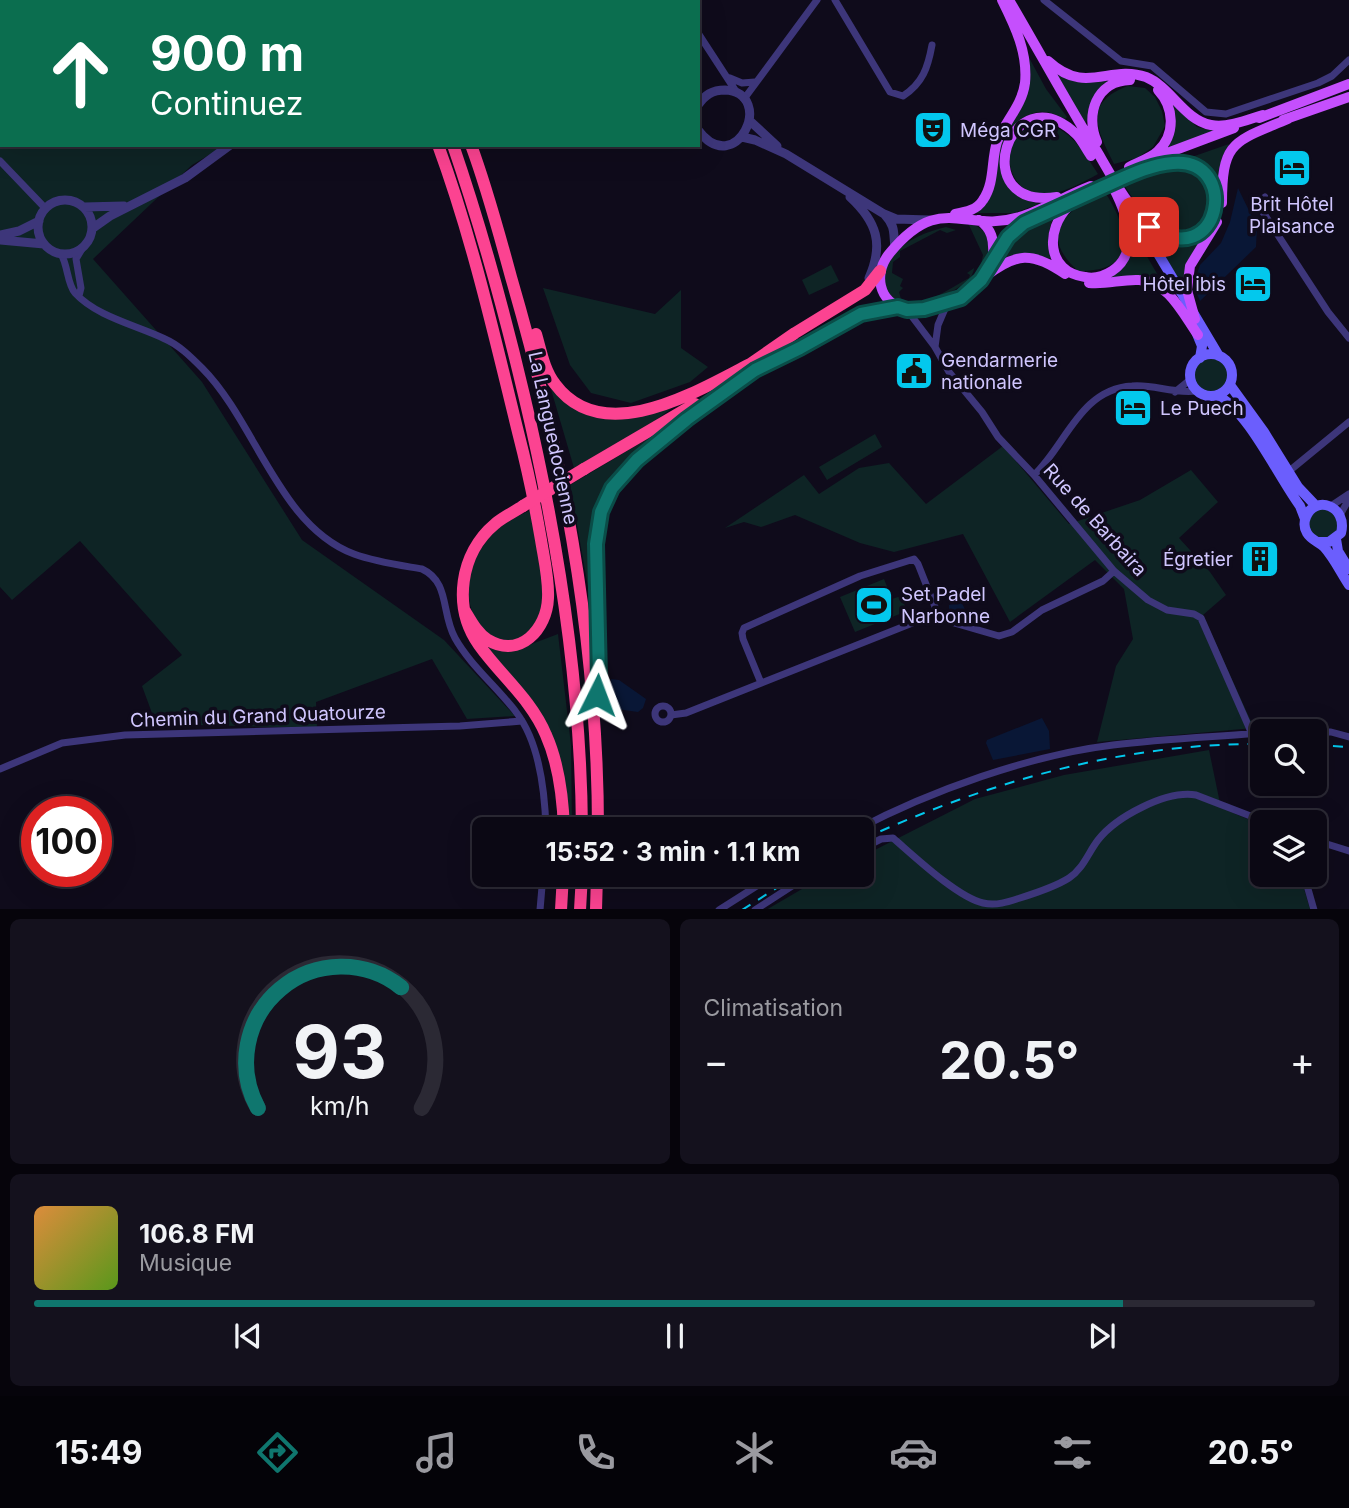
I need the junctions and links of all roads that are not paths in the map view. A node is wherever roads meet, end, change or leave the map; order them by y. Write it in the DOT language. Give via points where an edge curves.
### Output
graph roads {
  1 [pos="817,0"];
  2 [pos="835,0"];
  3 [pos="1003,0"];
  4 [pos="1009,0"];
  5 [pos="1044,0"];
  6 [pos="1028,33"];
  7 [pos="700,36"];
  8 [pos="932,45"];
  9 [pos="1349,60"];
  10 [pos="727,75"];
  11 [pos="755,82"];
  12 [pos="1349,84"];
  13 [pos="740,96"];
  14 [pos="701,97"];
  15 [pos="1349,97"];
  16 [pos="1264,116"];
  17 [pos="1288,119"];
  18 [pos="750,121"];
  19 [pos="700,133"];
  20 [pos="742,137"];
  21 [pos="227,147"];
  22 [pos="439,147"];
  23 [pos="454,147"];
  24 [pos="472,147"];
  25 [pos="786,154"];
  26 [pos="0,161"];
  27 [pos="1153,166"];
  28 [pos="1130,171"];
  29 [pos="1106,172"];
  30 [pos="839,187"];
  31 [pos="1117,190"];
  32 [pos="1072,197"];
  33 [pos="1265,197"];
  34 [pos="133,205"];
  35 [pos="84,207"];
  36 [pos="46,209"];
  37 [pos="884,214"];
  38 [pos="946,216"];
  39 [pos="929,220"];
  40 [pos="979,220"];
  41 [pos="39,221"];
  42 [pos="93,228"];
  43 [pos="0,237"];
  44 [pos="44,244"];
  45 [pos="895,247"];
  46 [pos="82,249"];
  47 [pos="61,254"];
  48 [pos="993,258"];
  49 [pos="880,271"];
  50 [pos="981,280"];
  51 [pos="865,290"];
  52 [pos="79,296"];
  53 [pos="947,303"];
  54 [pos="519,304"];
  55 [pos="902,308"];
  56 [pos="1195,319"];
  57 [pos="1198,335"];
  58 [pos="1349,338"];
  59 [pos="934,347"];
  60 [pos="1219,356"];
  61 [pos="1200,358"];
  62 [pos="753,367"];
  63 [pos="1191,379"];
  64 [pos="1230,385"];
  65 [pos="1197,391"];
  66 [pos="1173,393"];
  67 [pos="1218,396"];
  68 [pos="1349,422"];
  69 [pos="1288,472"];
  70 [pos="1034,475"];
  71 [pos="1349,494"];
  72 [pos="1349,499"];
  73 [pos="1317,506"];
  74 [pos="1331,506"];
  75 [pos="1340,515"];
  76 [pos="1305,519"];
  77 [pos="1336,539"];
  78 [pos="1318,542"];
  79 [pos="1349,569"];
  80 [pos="1114,570"];
  81 [pos="1349,585"];
  82 [pos="465,611"];
  83 [pos="939,617"];
  84 [pos="761,683"];
  85 [pos="594,710"];
  86 [pos="671,715"];
  87 [pos="522,721"];
  88 [pos="1250,730"];
  89 [pos="1327,732"];
  90 [pos="1250,734"];
  91 [pos="1349,737"];
  92 [pos="0,769"];
  93 [pos="1250,816"];
  94 [pos="545,817"];
  95 [pos="564,817"];
  96 [pos="583,817"];
  97 [pos="598,817"];
  98 [pos="874,822"];
  99 [pos="874,842"];
  100 [pos="1327,844"];
  101 [pos="1349,851"];
  102 [pos="541,887"];
  103 [pos="562,887"];
  104 [pos="581,887"];
  105 [pos="597,887"];
  106 [pos="755,887"];
  107 [pos="791,887"];
  108 [pos="1308,887"];
  109 [pos="540,909"];
  110 [pos="561,909"];
  111 [pos="580,909"];
  112 [pos="596,909"];
  113 [pos="719,909"];
  114 [pos="755,909"];
  115 [pos="1314,909"];
  1 -- 11 [label="street"];
  2 -- 8 [label="street" via="890,92 903,96 915,88 927,69"];
  3 -- 29 [label="main road"];
  3 -- 38 [label="main road" via="1024,54 1021,98 997,142 983,201 976,208"];
  4 -- 6 [label="main road"];
  5 -- 9 [label="street" via="1121,61 1152,66 1206,112 1226,114 1318,83"];
  6 -- 16 [label="main road" via="1048,61 1065,74 1147,78 1210,125"];
  6 -- 29 [label="main road"];
  7 -- 10 [label="street"];
  10 -- 11 [label="street" via="741,83"];
  10 -- 13 [label="street"];
  11 -- 13 [label="street"];
  12 -- 16 [label="main road"];
  13 -- 14 [label="street" via="717,90"];
  13 -- 18 [label="street" via="749,109"];
  15 -- 17 [label="main road"];
  16 -- 28 [label="main road"];
  17 -- 27 [label="main road"];
  17 -- 56 [label="main road" via="1238,142 1229,152 1217,222 1190,266 1187,290"];
  18 -- 20 [label="street"];
  18 -- 25 [label="street"];
  19 -- 20 [label="street" via="725,145"];
  20 -- 25 [label="street"];
  21 -- 34 [label="street" via="185,178"];
  22 -- 82 [label="highway" via="496,340 531,486 548,589 540,629 513,645 487,639"];
  23 -- 96 [label="highway, La Languedocienne" via="502,302 548,499 569,630"];
  24 -- 54 [label="highway, La Languedocienne"];
  25 -- 30 [label="street"];
  26 -- 36 [label="street"];
  27 -- 28 [label="main road"];
  27 -- 31 [label="main road" via="1177,162 1194,166 1208,178 1217,196 1214,211 1209,224 1196,235 1184,239 1163,236 1149,227"];
  28 -- 29 [label="main road" via="1157,153 1171,126 1171,114 1160,91 1136,80 1112,84 1103,91 1091,115"];
  28 -- 32 [label="main road, bridge"];
  29 -- 31 [label="main road"];
  29 -- 32 [label="main road" via="1064,124 1050,117 1024,123 1006,146 1003,160 1011,181 1037,198"];
  30 -- 37 [label="street"];
  30 -- 51 [label="street" via="870,220 876,236 876,264"];
  31 -- 32 [label="main road" via="1129,244 1119,265 1100,276 1085,278 1071,272 1055,254 1052,232"];
  31 -- 56 [label="main road"];
  31 -- 57 [label="main road"];
  32 -- 40 [label="main road" via="1023,216"];
  32 -- 48 [label="main road" via="1024,223"];
  33 -- 58 [label="street" via="1257,204"];
  34 -- 35 [label="street"];
  34 -- 42 [label="street"];
  35 -- 36 [label="street" via="62,200"];
  35 -- 42 [label="street"];
  36 -- 41 [label="street"];
  37 -- 39 [label="street"];
  37 -- 45 [label="street" via="895,230"];
  38 -- 39 [label="main road"];
  38 -- 40 [label="main road"];
  39 -- 45 [label="main road"];
  40 -- 48 [label="main road" via="994,242"];
  41 -- 43 [label="street"];
  41 -- 44 [label="street"];
  42 -- 46 [label="street"];
  43 -- 44 [label="street"];
  44 -- 47 [label="street"];
  45 -- 49 [label="main road"];
  46 -- 47 [label="street"];
  46 -- 52 [label="street" via="76,259"];
  47 -- 52 [label="street" via="73,291"];
  48 -- 50 [label="main road"];
  49 -- 51 [label="highway"];
  49 -- 55 [label="main road" via="883,292"];
  50 -- 53 [label="main road" via="961,298"];
  50 -- 57 [label="main road" via="1007,260 1023,257 1049,262 1080,282 1150,282 1170,296"];
  51 -- 62 [label="highway" via="795,332"];
  52 -- 87 [label="street" via="90,306 174,344 204,370 290,501 322,535 352,553 432,574 454,636"];
  53 -- 55 [label="main road"];
  53 -- 59 [label="street"];
  54 -- 62 [label="highway" via="555,384 581,407 599,412 648,409"];
  54 -- 85 [label="highway, La Languedocienne" via="563,493"];
  55 -- 59 [label="street, Rue de Barbaira"];
  55 -- 62 [label="highway" via="861,314 800,348"];
  56 -- 60 [label="main road"];
  57 -- 61 [label="main road"];
  59 -- 70 [label="street, Rue de Barbaira" via="998,437"];
  60 -- 61 [label="main road"];
  60 -- 64 [label="main road" via="1232,371"];
  61 -- 63 [label="main road" via="1193,365"];
  62 -- 82 [label="highway, bridge" via="496,523 472,551 465,570"];
  62 -- 85 [label="highway" via="637,460 607,497 596,544 599,679"];
  63 -- 65 [label="main road"];
  63 -- 66 [label="street"];
  64 -- 67 [label="main road"];
  64 -- 69 [label="main road"];
  65 -- 66 [label="street"];
  65 -- 67 [label="main road"];
  66 -- 70 [label="street" via="1133,386 1103,394 1080,413"];
  67 -- 76 [label="main road" via="1244,418"];
  68 -- 69 [label="street"];
  69 -- 73 [label="main road"];
  70 -- 80 [label="street, Rue de Barbaira"];
  71 -- 74 [label="street"];
  72 -- 75 [label="street"];
  73 -- 74 [label="main road"];
  73 -- 76 [label="main road"];
  74 -- 75 [label="main road"];
  75 -- 77 [label="main road" via="1343,525"];
  76 -- 78 [label="main road" via="1306,531"];
  77 -- 78 [label="main road"];
  77 -- 79 [label="main road"];
  78 -- 81 [label="main road"];
  80 -- 83 [label="street" via="1103,581 999,636"];
  80 -- 88 [label="street, Rue de Barbaira" via="1158,605 1200,618"];
  82 -- 95 [label="highway" via="478,644 530,706 546,734 556,761"];
  83 -- 84 [label="street" via="922,618"];
  83 -- 84 [label="street" via="914,559 860,576 744,628 743,639"];
  84 -- 86 [label="street"];
  85 -- 97 [label="highway, La Languedocienne"];
  87 -- 92 [label="street, Chemin du Grand Quatourze" via="125,735 62,743"];
  87 -- 94 [label="street" via="535,753"];
  89 -- 91 [label="street"];
  90 -- 98 [label="street" via="1111,745 1068,753 946,789"];
  93 -- 99 [label="street" via="1196,794 1163,798 1112,825 1070,878 1003,904 983,903 960,891 893,838"];
  100 -- 101 [label="street"];
  102 -- 109 [label="street"];
  103 -- 110 [label="highway"];
  104 -- 111 [label="highway"];
  105 -- 112 [label="highway"];
  106 -- 113 [label="street"];
  107 -- 114 [label="street"];
  108 -- 115 [label="street"];
}
